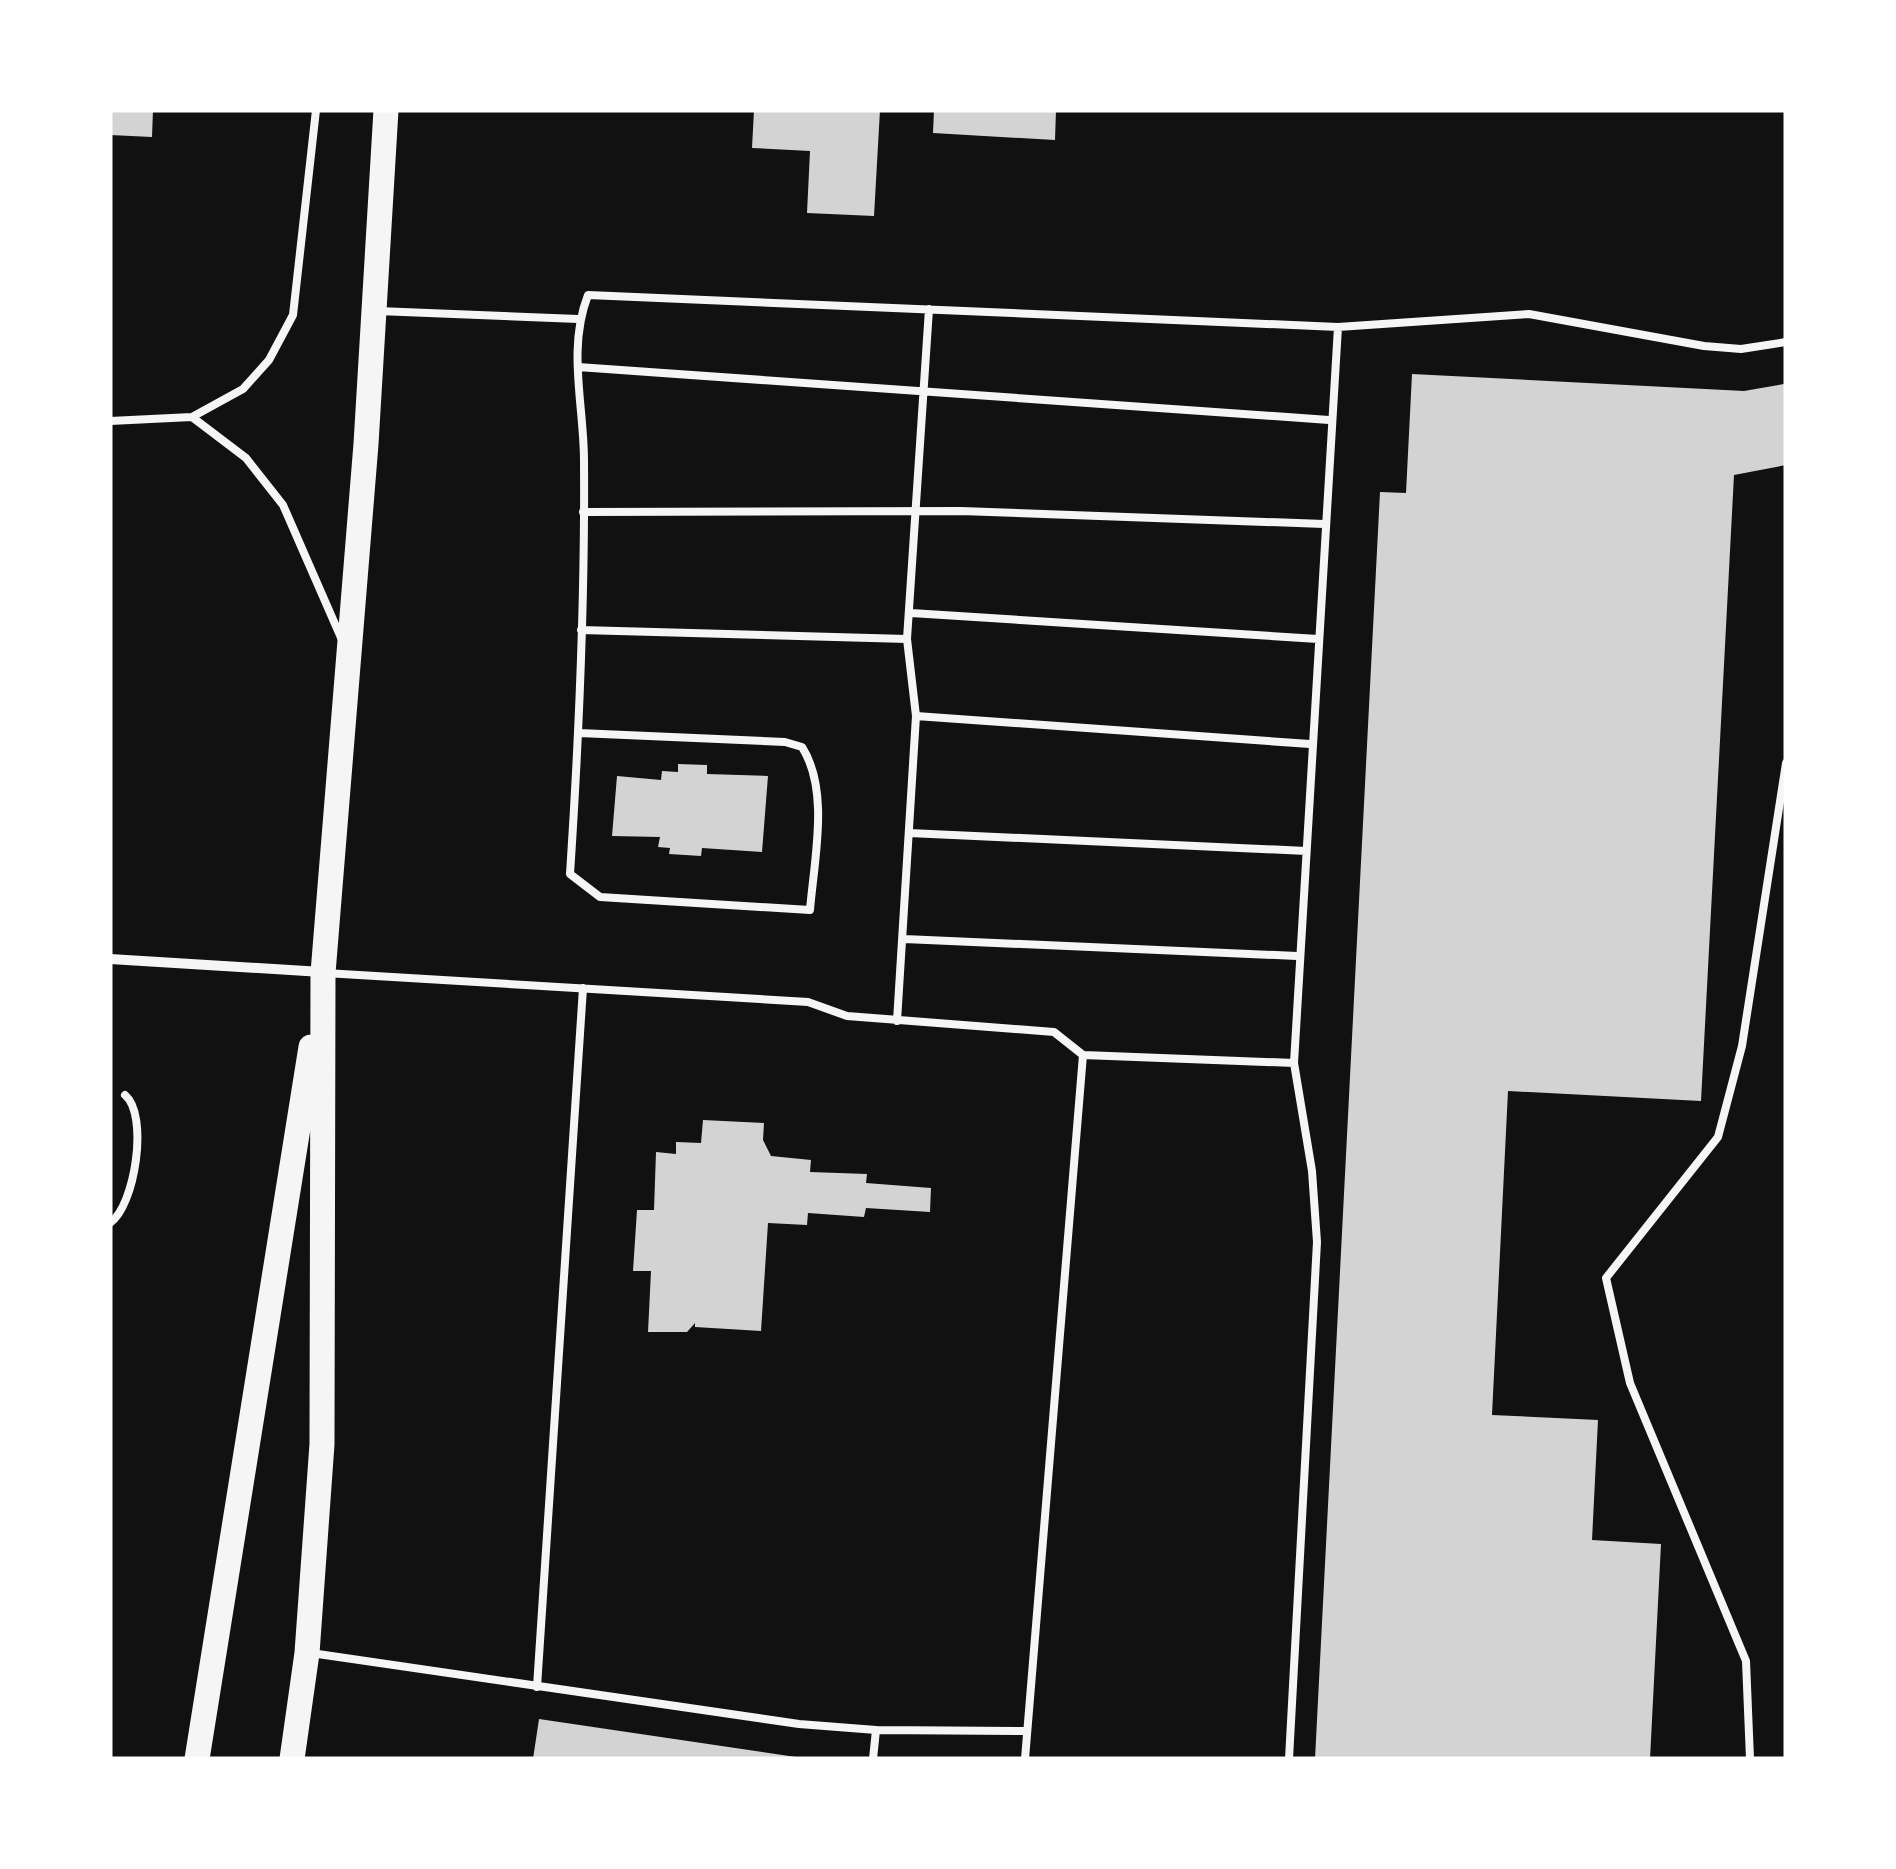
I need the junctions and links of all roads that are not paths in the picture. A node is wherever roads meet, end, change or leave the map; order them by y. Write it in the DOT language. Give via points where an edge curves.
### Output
graph roads {
  1 [pos="316,110"];
  2 [pos="386,110"];
  3 [pos="929,308"];
  4 [pos="374,311"];
  5 [pos="578,320"];
  6 [pos="1338,327"];
  7 [pos="1786,342"];
  8 [pos="578,368"];
  9 [pos="923,389"];
  10 [pos="192,417"];
  11 [pos="1329,420"];
  12 [pos="110,421"];
  13 [pos="583,512"];
  14 [pos="914,515"];
  15 [pos="1324,524"];
  16 [pos="912,613"];
  17 [pos="581,630"];
  18 [pos="907,639"];
  19 [pos="1318,639"];
  20 [pos="348,654"];
  21 [pos="916,716"];
  22 [pos="579,733"];
  23 [pos="1310,744"];
  24 [pos="1786,763"];
  25 [pos="910,832"];
  26 [pos="1306,851"];
  27 [pos="904,940"];
  28 [pos="1297,956"];
  29 [pos="110,959"];
  30 [pos="323,972"];
  31 [pos="583,988"];
  32 [pos="897,1021"];
  33 [pos="1083,1055"];
  34 [pos="1294,1063"];
  35 [pos="124,1095"];
  36 [pos="110,1223"];
  37 [pos="307,1653"];
  38 [pos="536,1687"];
  39 [pos="876,1730"];
  40 [pos="1027,1731"];
  41 [pos="197,1759"];
  42 [pos="292,1759"];
  43 [pos="873,1759"];
  44 [pos="1025,1759"];
  45 [pos="1290,1759"];
  46 [pos="1750,1759"];
  1 -- 10 [label="lane" via="293,315 244,389"];
  2 -- 4 [label="highway"];
  3 -- 5 [label="lane" via="588,294"];
  3 -- 6 [label="lane"];
  3 -- 9 [label="lane"];
  4 -- 5 [label="lane"];
  4 -- 20 [label="highway"];
  5 -- 8 [label="lane"];
  6 -- 7 [label="lane" via="1529,314 1704,346"];
  6 -- 11 [label="lane"];
  8 -- 9 [label="lane"];
  8 -- 13 [label="lane"];
  9 -- 11 [label="lane"];
  9 -- 14 [label="lane"];
  10 -- 12 [label="lane"];
  10 -- 20 [label="lane" via="246,458 283,505"];
  11 -- 15 [label="lane"];
  13 -- 14 [label="lane"];
  13 -- 17 [label="lane"];
  14 -- 15 [label="lane" via="961,511"];
  14 -- 16 [label="lane"];
  15 -- 19 [label="lane"];
  16 -- 18 [label="lane"];
  16 -- 19 [label="lane"];
  17 -- 18 [label="lane"];
  17 -- 22 [label="lane"];
  18 -- 21 [label="lane"];
  19 -- 23 [label="lane"];
  20 -- 30 [label="highway"];
  21 -- 23 [label="lane"];
  21 -- 25 [label="lane"];
  22 -- 22 [label="lane" via="802,747 814,764 817,786 810,910 600,896 570,874"];
  23 -- 26 [label="lane"];
  24 -- 46 [label="lane" via="1742,1046 1718,1136 1606,1278 1630,1382 1746,1661"];
  25 -- 26 [label="lane"];
  25 -- 27 [label="lane"];
  26 -- 28 [label="lane"];
  27 -- 28 [label="lane"];
  27 -- 32 [label="lane"];
  28 -- 34 [label="lane"];
  29 -- 30 [label="street"];
  30 -- 31 [label="lane"];
  30 -- 37 [label="highway" via="322,1444"];
  30 -- 41 [label="highway"];
  31 -- 32 [label="lane" via="808,1002 846,1016"];
  31 -- 38 [label="lane"];
  32 -- 33 [label="lane" via="1054,1032"];
  33 -- 34 [label="lane"];
  33 -- 40 [label="lane"];
  34 -- 45 [label="lane" via="1317,1242"];
  35 -- 36 [label="lane" via="137,1114 132,1186 122,1214"];
  37 -- 38 [label="lane"];
  37 -- 42 [label="highway"];
  38 -- 39 [label="lane"];
  39 -- 40 [label="lane"];
  39 -- 43 [label="lane"];
  40 -- 44 [label="lane"];
}
